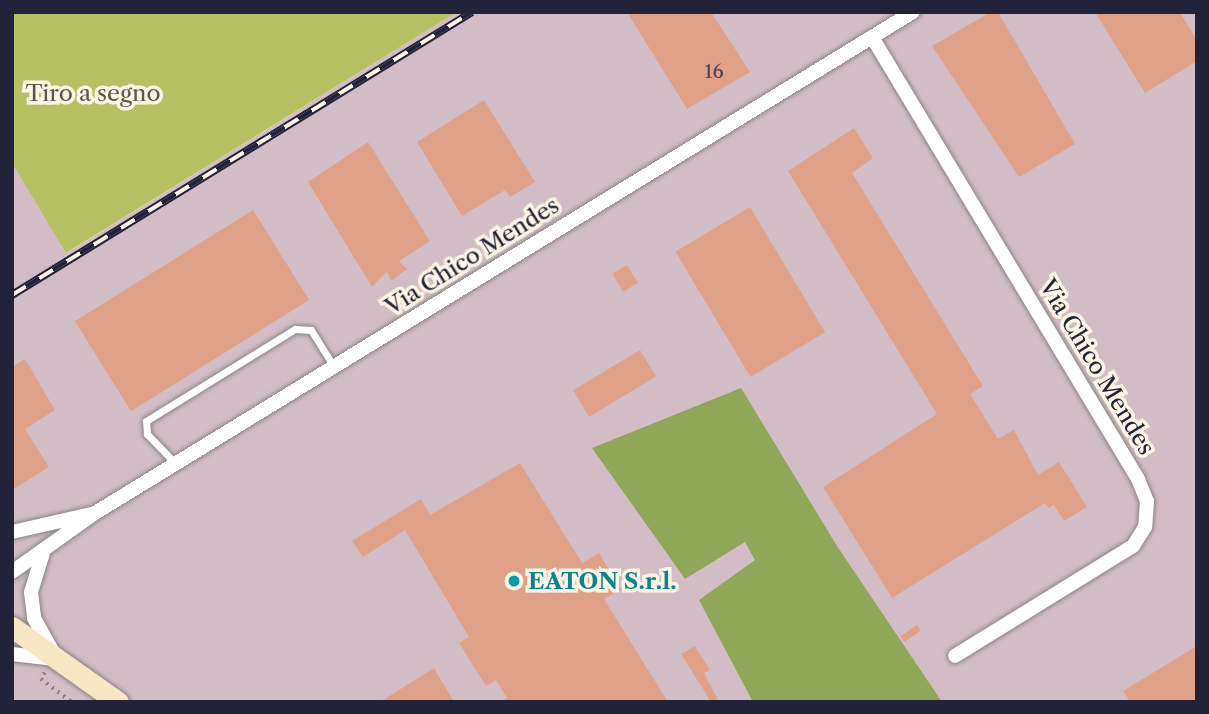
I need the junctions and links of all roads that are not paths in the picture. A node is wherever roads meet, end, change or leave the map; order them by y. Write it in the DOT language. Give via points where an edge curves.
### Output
graph roads {
  1 [pos="913,12"];
  2 [pos="872,37"];
  3 [pos="334,367"];
  4 [pos="176,464"];
  5 [pos="95,513"];
  6 [pos="12,532"];
  7 [pos="43,553"];
  8 [pos="12,572"];
  9 [pos="12,627"];
  10 [pos="12,654"];
  11 [pos="955,656"];
  12 [pos="57,659"];
  13 [pos="118,702"];
  1 -- 2 [label="street, Via Chico Mendes"];
  2 -- 3 [label="street, Via Chico Mendes"];
  2 -- 11 [label="street, Via Chico Mendes" via="1147,501 1145,527 1133,546"];
  3 -- 4 [label="street, Via Chico Mendes"];
  3 -- 4 [label="lane" via="306,327 146,421 147,434"];
  4 -- 5 [label="street, Via Chico Mendes"];
  5 -- 6 [label="street, Via Chico Mendes"];
  5 -- 7 [label="street, Via Chico Mendes"];
  7 -- 8 [label="street, Via Chico Mendes"];
  7 -- 12 [label="street" via="31,592 34,618"];
  9 -- 12 [label="street"];
  10 -- 12 [label="street"];
  12 -- 13 [label="street"];
}
